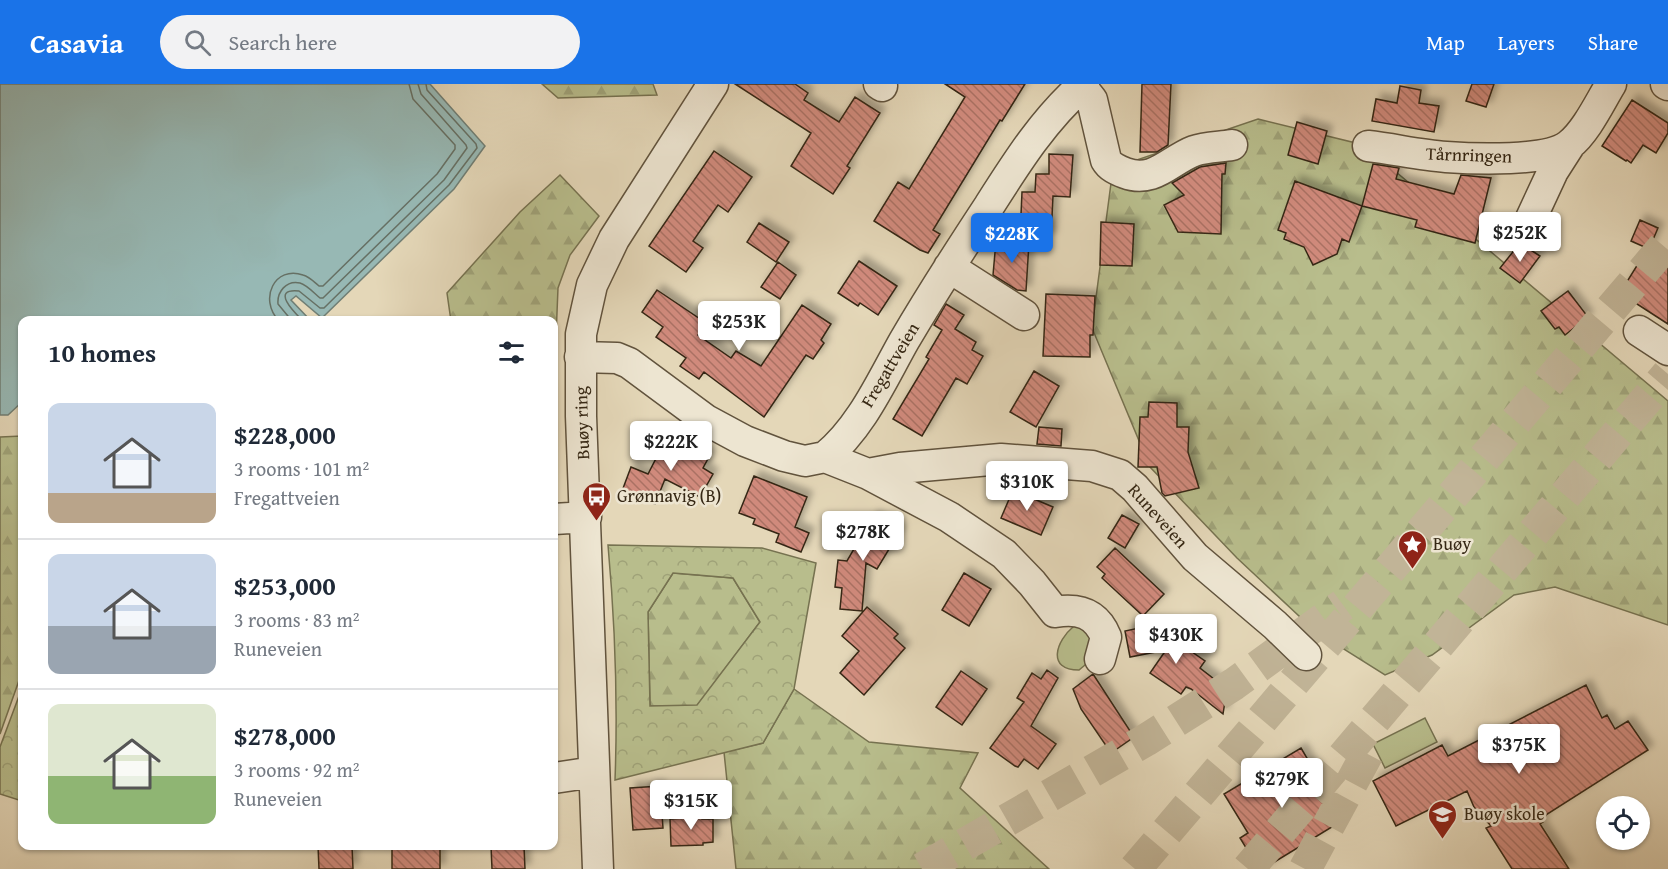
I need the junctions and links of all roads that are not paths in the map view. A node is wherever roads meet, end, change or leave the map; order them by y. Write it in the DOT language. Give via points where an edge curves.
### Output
graph roads {
  1 [pos="713,84"];
  2 [pos="1611,84"];
  3 [pos="1082,85"];
  4 [pos="1232,145"];
  5 [pos="1368,146"];
  6 [pos="1569,146"];
  7 [pos="1527,227"];
  8 [pos="949,267"];
  9 [pos="1024,315"];
  10 [pos="1639,332"];
  11 [pos="1668,350"];
  12 [pos="580,357"];
  13 [pos="825,457"];
  14 [pos="868,474"];
  15 [pos="586,517"];
  16 [pos="558,519"];
  17 [pos="1306,655"];
  18 [pos="1101,659"];
  19 [pos="594,772"];
  20 [pos="558,777"];
  21 [pos="598,869"];
  1 -- 12 [label="street, Buøy ring" via="604,259 584,315"];
  2 -- 6 [label="street"];
  3 -- 4 [label="street, Fregattveien" via="1092,100 1106,160 1120,171 1133,176 1159,172 1194,151"];
  3 -- 8 [label="street, Fregattveien" via="1028,144"];
  5 -- 6 [label="street, Tårnringen" via="1445,157 1487,158 1535,157"];
  6 -- 7 [label="street"];
  8 -- 9 [label="street"];
  8 -- 13 [label="street, Fregattveien" via="862,412"];
  10 -- 11 [label="street"];
  12 -- 13 [label="street" via="617,358 629,363 706,420 744,441 805,461"];
  12 -- 15 [label="street, Buøy ring"];
  13 -- 14 [label="street"];
  14 -- 17 [label="street, Runeveien" via="1001,459 1092,466 1120,475 1195,557"];
  14 -- 18 [label="street" via="949,517 1004,554 1055,612 1088,614 1106,637"];
  15 -- 16 [label="street"];
  15 -- 19 [label="street, Buøy ring"];
  19 -- 20 [label="street"];
  19 -- 21 [label="street, Buøy ring"];
}
